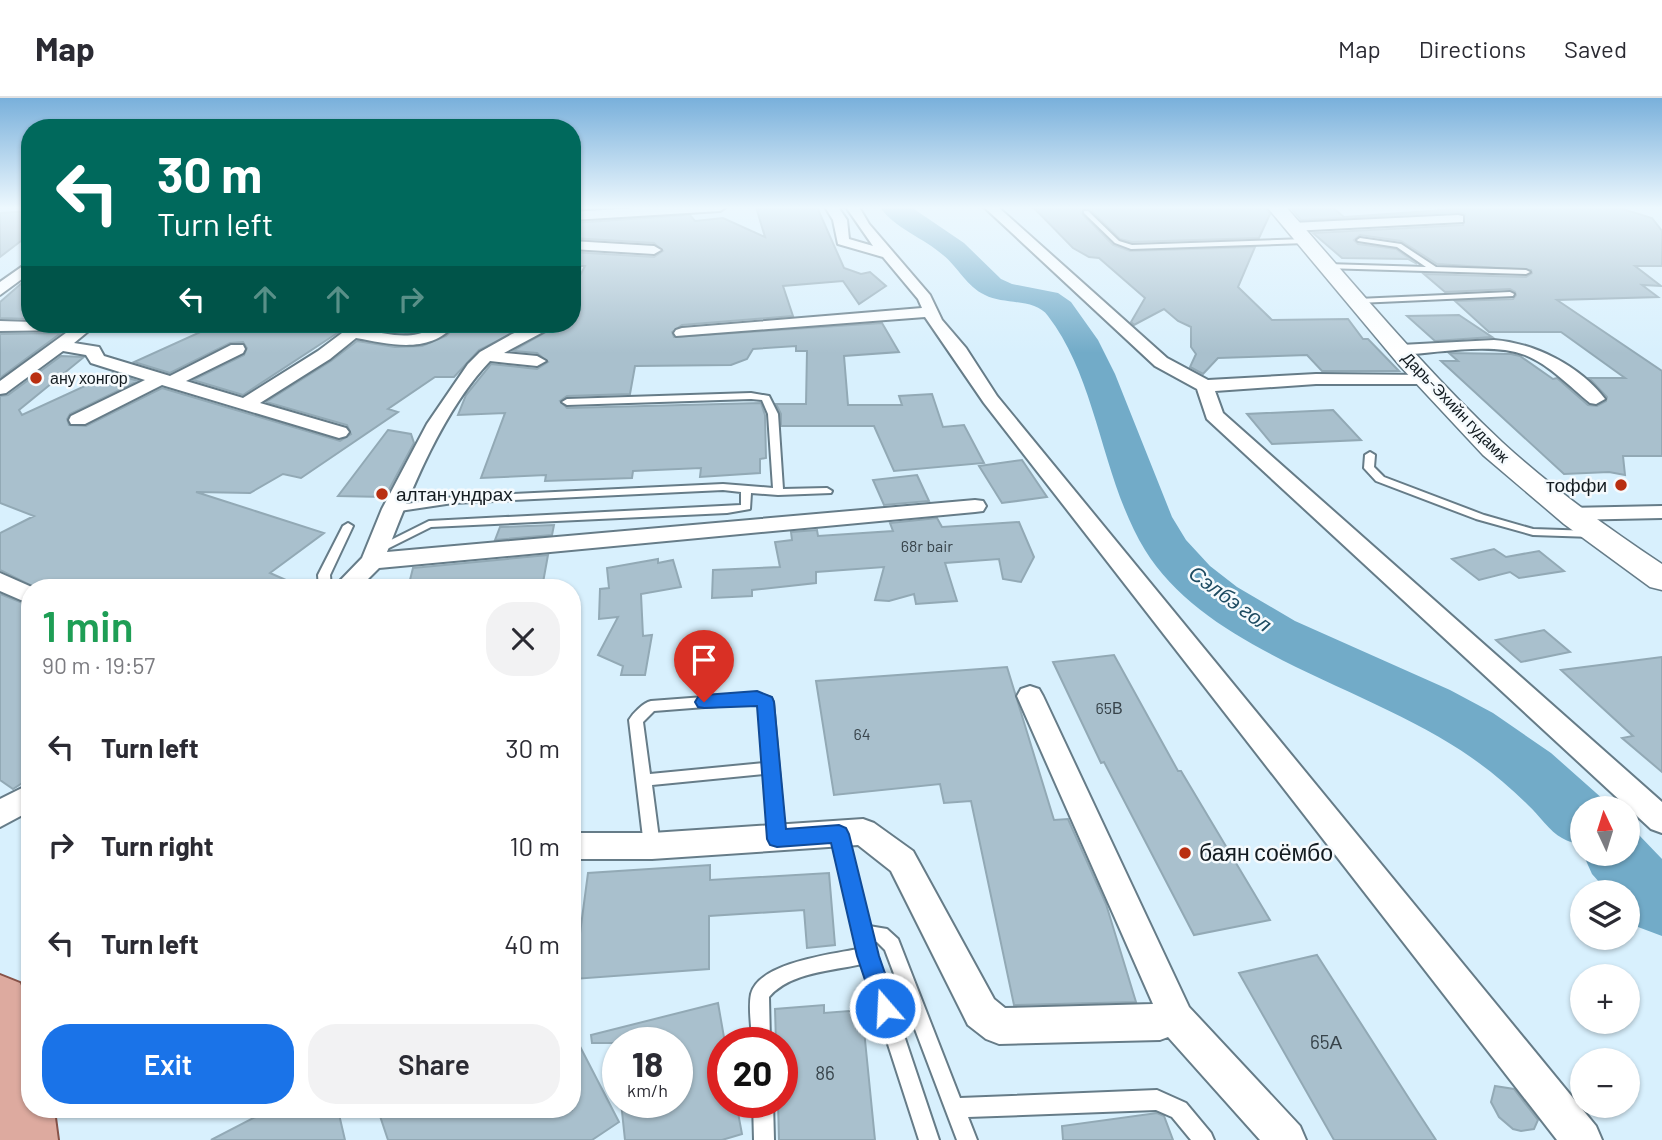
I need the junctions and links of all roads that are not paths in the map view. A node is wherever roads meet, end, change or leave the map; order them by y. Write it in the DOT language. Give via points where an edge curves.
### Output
graph roads {
  1 [pos="888,256"];
  2 [pos="1042,256"];
  3 [pos="1318,256"];
  4 [pos="1414,256"];
  5 [pos="1327,266"];
  6 [pos="1434,269"];
  7 [pos="21,272"];
  8 [pos="1526,272"];
  9 [pos="0,290"];
  10 [pos="1510,293"];
  11 [pos="1358,301"];
  12 [pos="932,312"];
  13 [pos="0,326"];
  14 [pos="21,326"];
  15 [pos="75,333"];
  16 [pos="353,333"];
  17 [pos="376,333"];
  18 [pos="438,333"];
  19 [pos="527,333"];
  20 [pos="682,333"];
  21 [pos="58,345"];
  22 [pos="237,349"];
  23 [pos="1401,350"];
  24 [pos="486,356"];
  25 [pos="537,361"];
  26 [pos="1425,379"];
  27 [pos="168,380"];
  28 [pos="1205,386"];
  29 [pos="0,389"];
  30 [pos="1596,399"];
  31 [pos="567,402"];
  32 [pos="244,405"];
  33 [pos="78,420"];
  34 [pos="339,432"];
  35 [pos="1370,455"];
  36 [pos="746,489"];
  37 [pos="827,491"];
  38 [pos="778,492"];
  39 [pos="975,506"];
  40 [pos="393,509"];
  41 [pos="1662,512"];
  42 [pos="1568,514"];
  43 [pos="348,526"];
  44 [pos="1596,534"];
  45 [pos="374,556"];
  46 [pos="324,579"];
  47 [pos="353,579"];
  48 [pos="1662,579"];
  49 [pos="0,581"];
  50 [pos="21,592"];
  51 [pos="1030,696"];
  52 [pos="771,768"];
  53 [pos="646,779"];
  54 [pos="21,801"];
  55 [pos="0,814"];
  56 [pos="1662,820"];
  57 [pos="839,834"];
  58 [pos="777,839"];
  59 [pos="581,846"];
  60 [pos="652,846"];
  61 [pos="862,933"];
  62 [pos="868,956"];
  63 [pos="0,1003"];
  64 [pos="1172,1016"];
  65 [pos="761,1027"];
  66 [pos="21,1063"];
  67 [pos="955,1108"];
  68 [pos="26,1118"];
  69 [pos="763,1118"];
  70 [pos="27,1140"];
  71 [pos="764,1140"];
  72 [pos="929,1140"];
  73 [pos="967,1140"];
  74 [pos="1204,1140"];
  75 [pos="1286,1140"];
  76 [pos="1582,1140"];
  1 -- 12 [label="street"];
  2 -- 28 [label="street" via="1161,362"];
  3 -- 5 [label="main road, Дарь-Эхийн гудамж"];
  4 -- 6 [label="lane"];
  5 -- 6 [label="lane"];
  5 -- 11 [label="main road, Дарь-Эхийн гудамж"];
  6 -- 8 [label="lane"];
  7 -- 9 [label="street"];
  10 -- 11 [label="lane"];
  11 -- 23 [label="main road, Дарь-Эхийн гудамж"];
  12 -- 20 [label="street"];
  12 -- 76 [label="street" via="990,398"];
  13 -- 14 [label="street"];
  15 -- 21 [label="street"];
  16 -- 32 [label="street"];
  17 -- 18 [label="street" via="411,341"];
  19 -- 24 [label="street"];
  21 -- 27 [label="street" via="93,351 97,359"];
  21 -- 29 [label="street"];
  22 -- 27 [label="street"];
  23 -- 26 [label="main road, Дарь-Эхийн гудамж"];
  23 -- 30 [label="street" via="1520,347 1555,366"];
  24 -- 25 [label="street"];
  24 -- 40 [label="street" via="436,424"];
  26 -- 28 [label="street"];
  26 -- 42 [label="main road, Дарь-Эхийн гудамж" via="1493,449"];
  27 -- 32 [label="street"];
  27 -- 33 [label="street"];
  28 -- 56 [label="street" via="1214,415"];
  31 -- 38 [label="lane" via="766,398 773,414"];
  32 -- 34 [label="street"];
  35 -- 44 [label="lane" via="1369,468 1380,479 1480,517 1533,532"];
  36 -- 38 [label="lane"];
  36 -- 40 [label="lane" via="453,500"];
  36 -- 45 [label="lane" via="746,507 429,524"];
  37 -- 38 [label="lane"];
  39 -- 45 [label="street"];
  40 -- 45 [label="street"];
  41 -- 42 [label="street"];
  42 -- 44 [label="main road, Дарь-Эхийн гудамж"];
  43 -- 46 [label="lane"];
  44 -- 48 [label="main road, Дарь-Эхийн гудамж"];
  45 -- 47 [label="street"];
  49 -- 50 [label="street"];
  51 -- 64 [label="street" via="1171,1003"];
  52 -- 53 [label="lane"];
  52 -- 53 [label="lane" via="766,702 757,698 651,706 636,720"];
  52 -- 58 [label="lane"];
  53 -- 60 [label="lane"];
  54 -- 55 [label="street"];
  57 -- 58 [label="street"];
  57 -- 61 [label="lane"];
  57 -- 64 [label="street" via="863,832 902,861 981,1013 999,1026 1160,1022"];
  58 -- 60 [label="street"];
  59 -- 60 [label="street"];
  61 -- 62 [label="lane"];
  61 -- 67 [label="lane" via="881,934 892,945"];
  62 -- 65 [label="lane" via="800,969 771,981 760,994"];
  62 -- 72 [label="lane"];
  63 -- 66 [label="main road"];
  64 -- 75 [label="street"];
  67 -- 73 [label="lane"];
  67 -- 74 [label="lane" via="1157,1100 1179,1110"];
  68 -- 70 [label="main road"];
  69 -- 71 [label="lane"];
}
